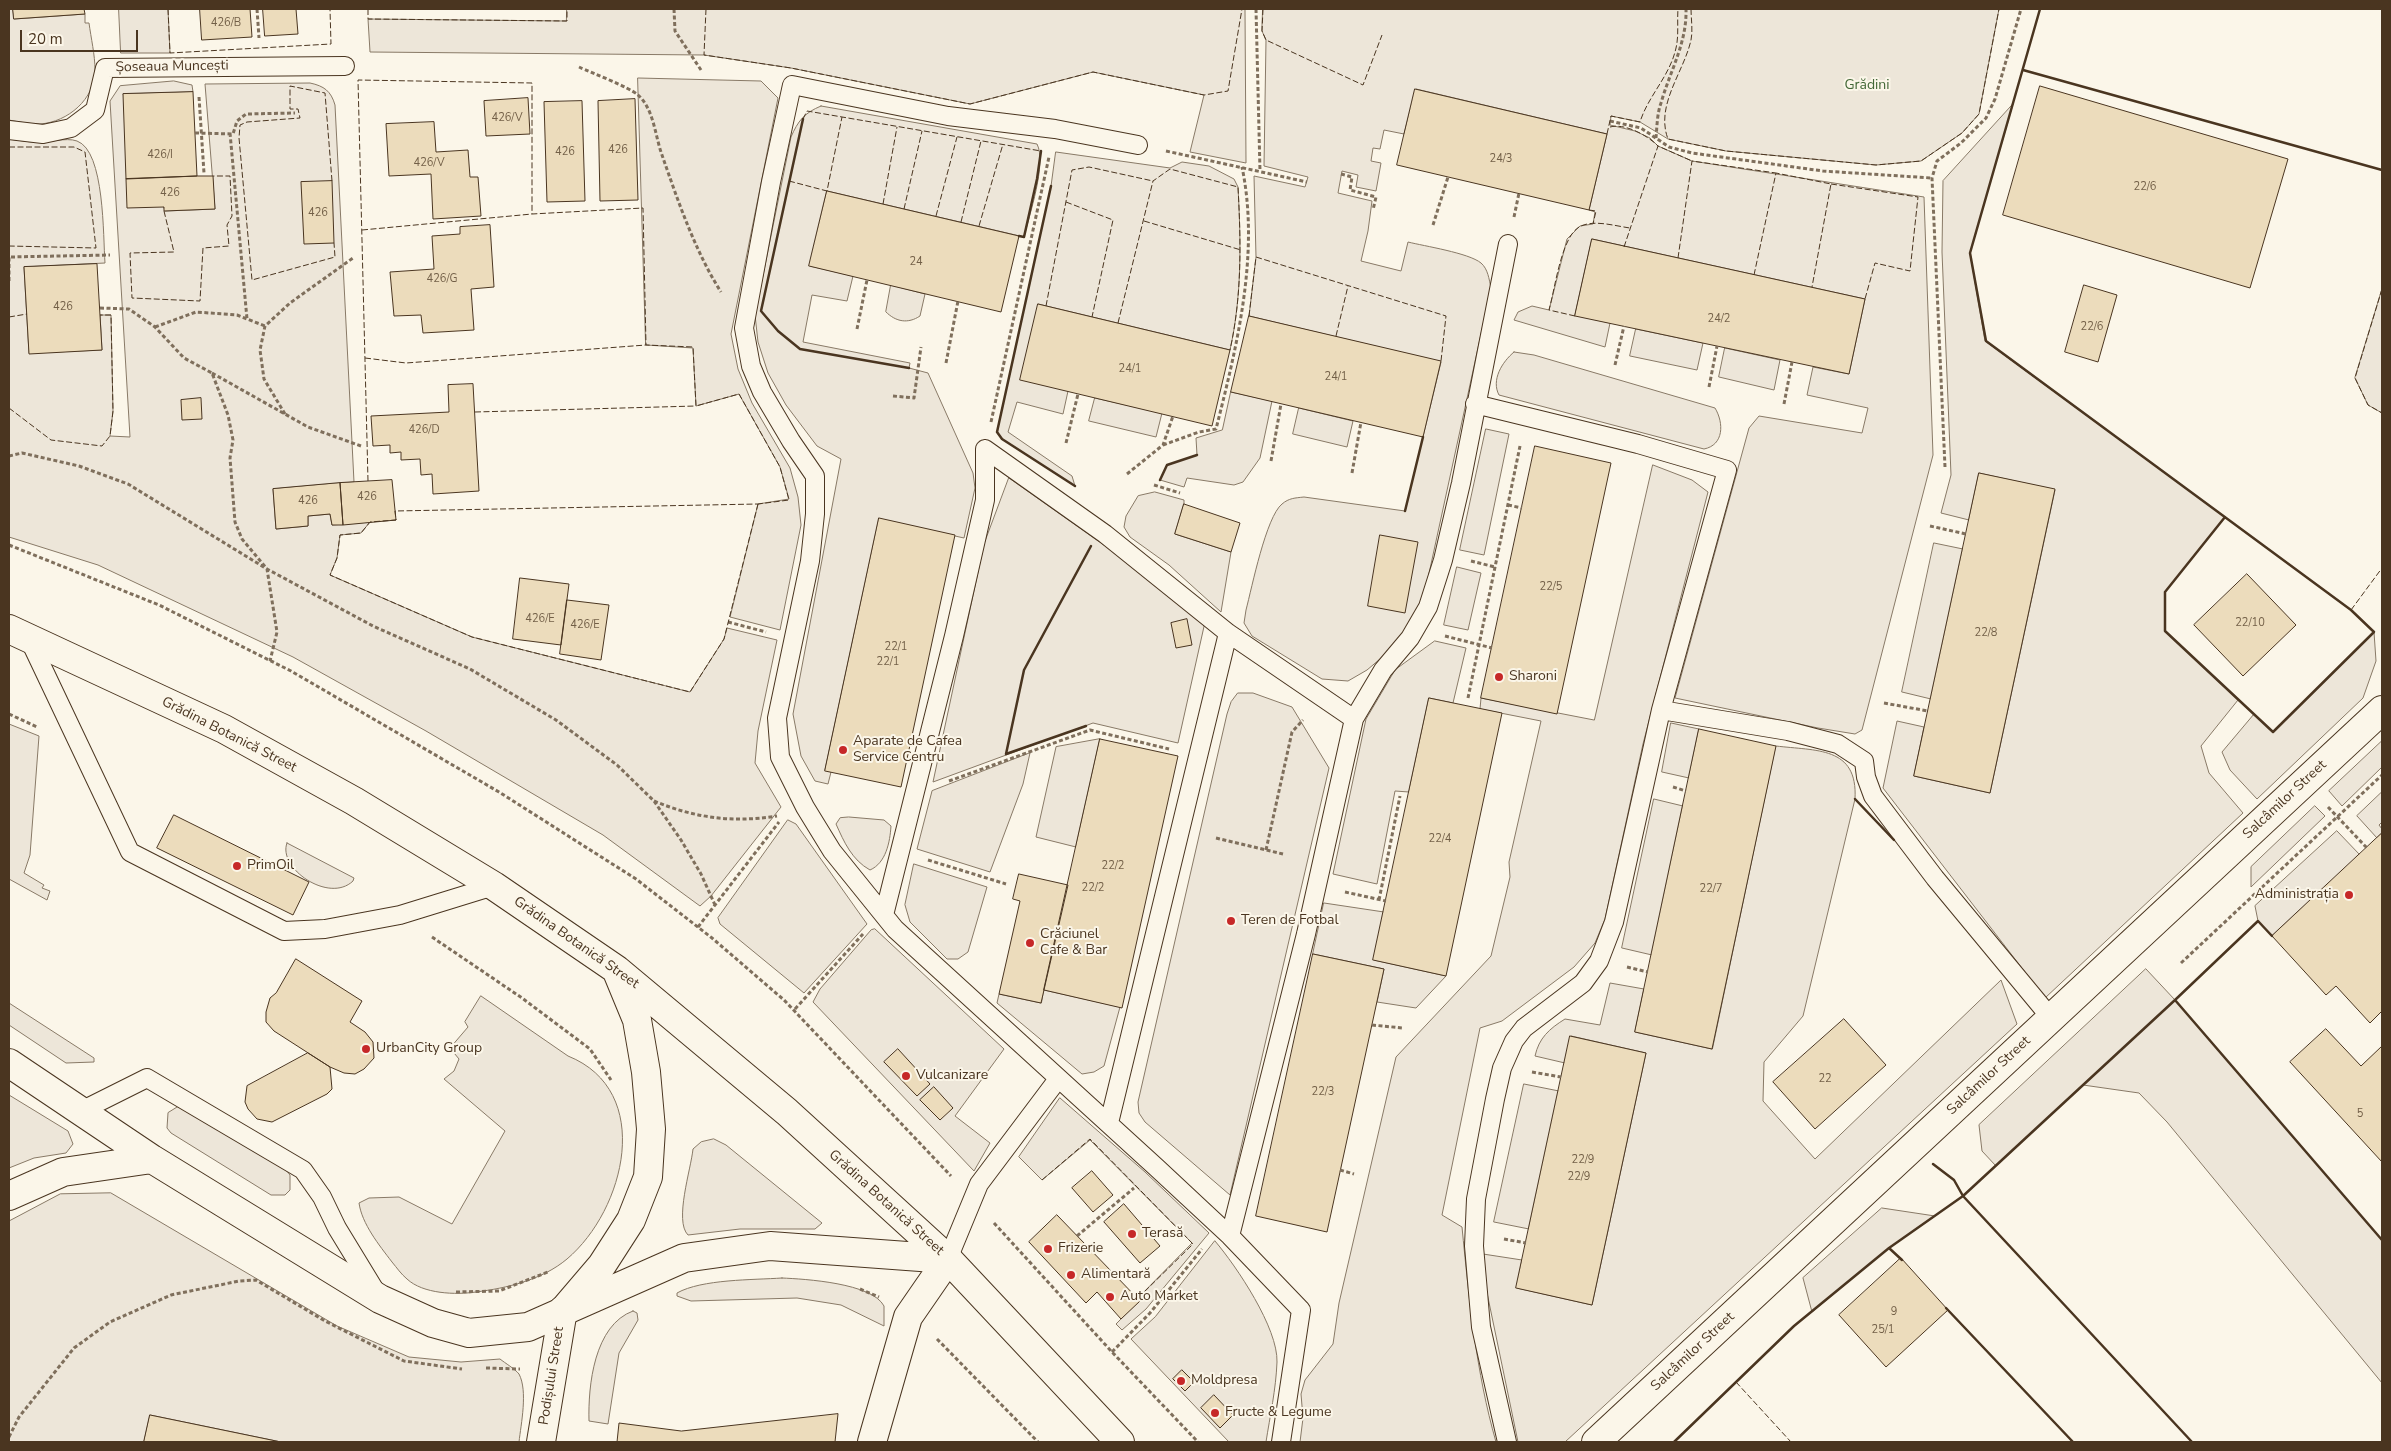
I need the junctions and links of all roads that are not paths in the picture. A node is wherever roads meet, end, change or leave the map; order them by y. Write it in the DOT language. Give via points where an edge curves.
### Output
graph roads {
  1 [pos="345,66"];
  2 [pos="9,130"];
  3 [pos="1138,145"];
  4 [pos="1508,244"];
  5 [pos="1475,404"];
  6 [pos="18,633"];
  7 [pos="1228,633"];
  8 [pos="1661,710"];
  9 [pos="2382,710"];
  10 [pos="1354,719"];
  11 [pos="494,886"];
  12 [pos="884,915"];
  13 [pos="617,970"];
  14 [pos="2051,1018"];
  15 [pos="9,1063"];
  16 [pos="1058,1079"];
  17 [pos="81,1112"];
  18 [pos="1109,1123"];
  19 [pos="152,1159"];
  20 [pos="9,1196"];
  21 [pos="1225,1232"];
  22 [pos="948,1259"];
  23 [pos="380,1299"];
  24 [pos="563,1310"];
  25 [pos="541,1442"];
  26 [pos="872,1442"];
  27 [pos="1120,1442"];
  28 [pos="1281,1442"];
  29 [pos="1507,1442"];
  30 [pos="1596,1442"];
  1 -- 2 [label="lane, Șoseaua Muncești" via="105,68 95,110 71,128 43,134"];
  3 -- 12 [label="lane" via="1055,129 948,116 792,85 744,328 751,366 762,392 815,476 810,561 777,718 780,757 804,807 832,851"];
  4 -- 5 [label="lane"];
  5 -- 8 [label="lane" via="1727,470"];
  5 -- 10 [label="lane" via="1461,484 1428,607 1410,638 1383,670"];
  6 -- 11 [label="main road, Grădina Botanică Street" via="224,729 354,801"];
  6 -- 11 [label="lane" via="130,852 284,931 325,929 400,915"];
  7 -- 10 [label="lane"];
  7 -- 12 [label="lane" via="1105,534 985,449 985,500"];
  7 -- 18 [label="lane"];
  8 -- 14 [label="lane" via="1788,731 1838,744 1864,761 1873,796 1935,878"];
  8 -- 29 [label="lane" via="1614,922 1600,961 1583,983 1524,1028 1514,1041 1502,1068 1495,1099 1476,1199 1473,1240 1481,1327"];
  9 -- 14 [label="main road, Salcâmilor Street"];
  10 -- 21 [label="lane" via="1317,886"];
  11 -- 13 [label="main road, Grădina Botanică Street"];
  12 -- 16 [label="lane" via="895,929"];
  13 -- 22 [label="main road, Grădina Botanică Street" via="787,1112"];
  13 -- 24 [label="main road" via="637,1020 646,1072 650,1129 648,1177 631,1220 602,1265"];
  14 -- 30 [label="main road, Salcâmilor Street"];
  15 -- 17 [label="main road"];
  16 -- 18 [label="lane"];
  16 -- 22 [label="lane" via="979,1184"];
  17 -- 19 [label="main road"];
  17 -- 23 [label="lane" via="147,1078 303,1170"];
  18 -- 21 [label="lane"];
  19 -- 20 [label="main road" via="63,1172"];
  19 -- 23 [label="main road"];
  21 -- 28 [label="lane" via="1301,1310"];
  22 -- 24 [label="main road" via="770,1246 684,1258"];
  22 -- 26 [label="main road" via="908,1316"];
  22 -- 27 [label="main road, Grădina Botanică Street"];
  23 -- 24 [label="main road" via="433,1323 470,1333 528,1327"];
  24 -- 25 [label="main road, Podișului Street"];
}
